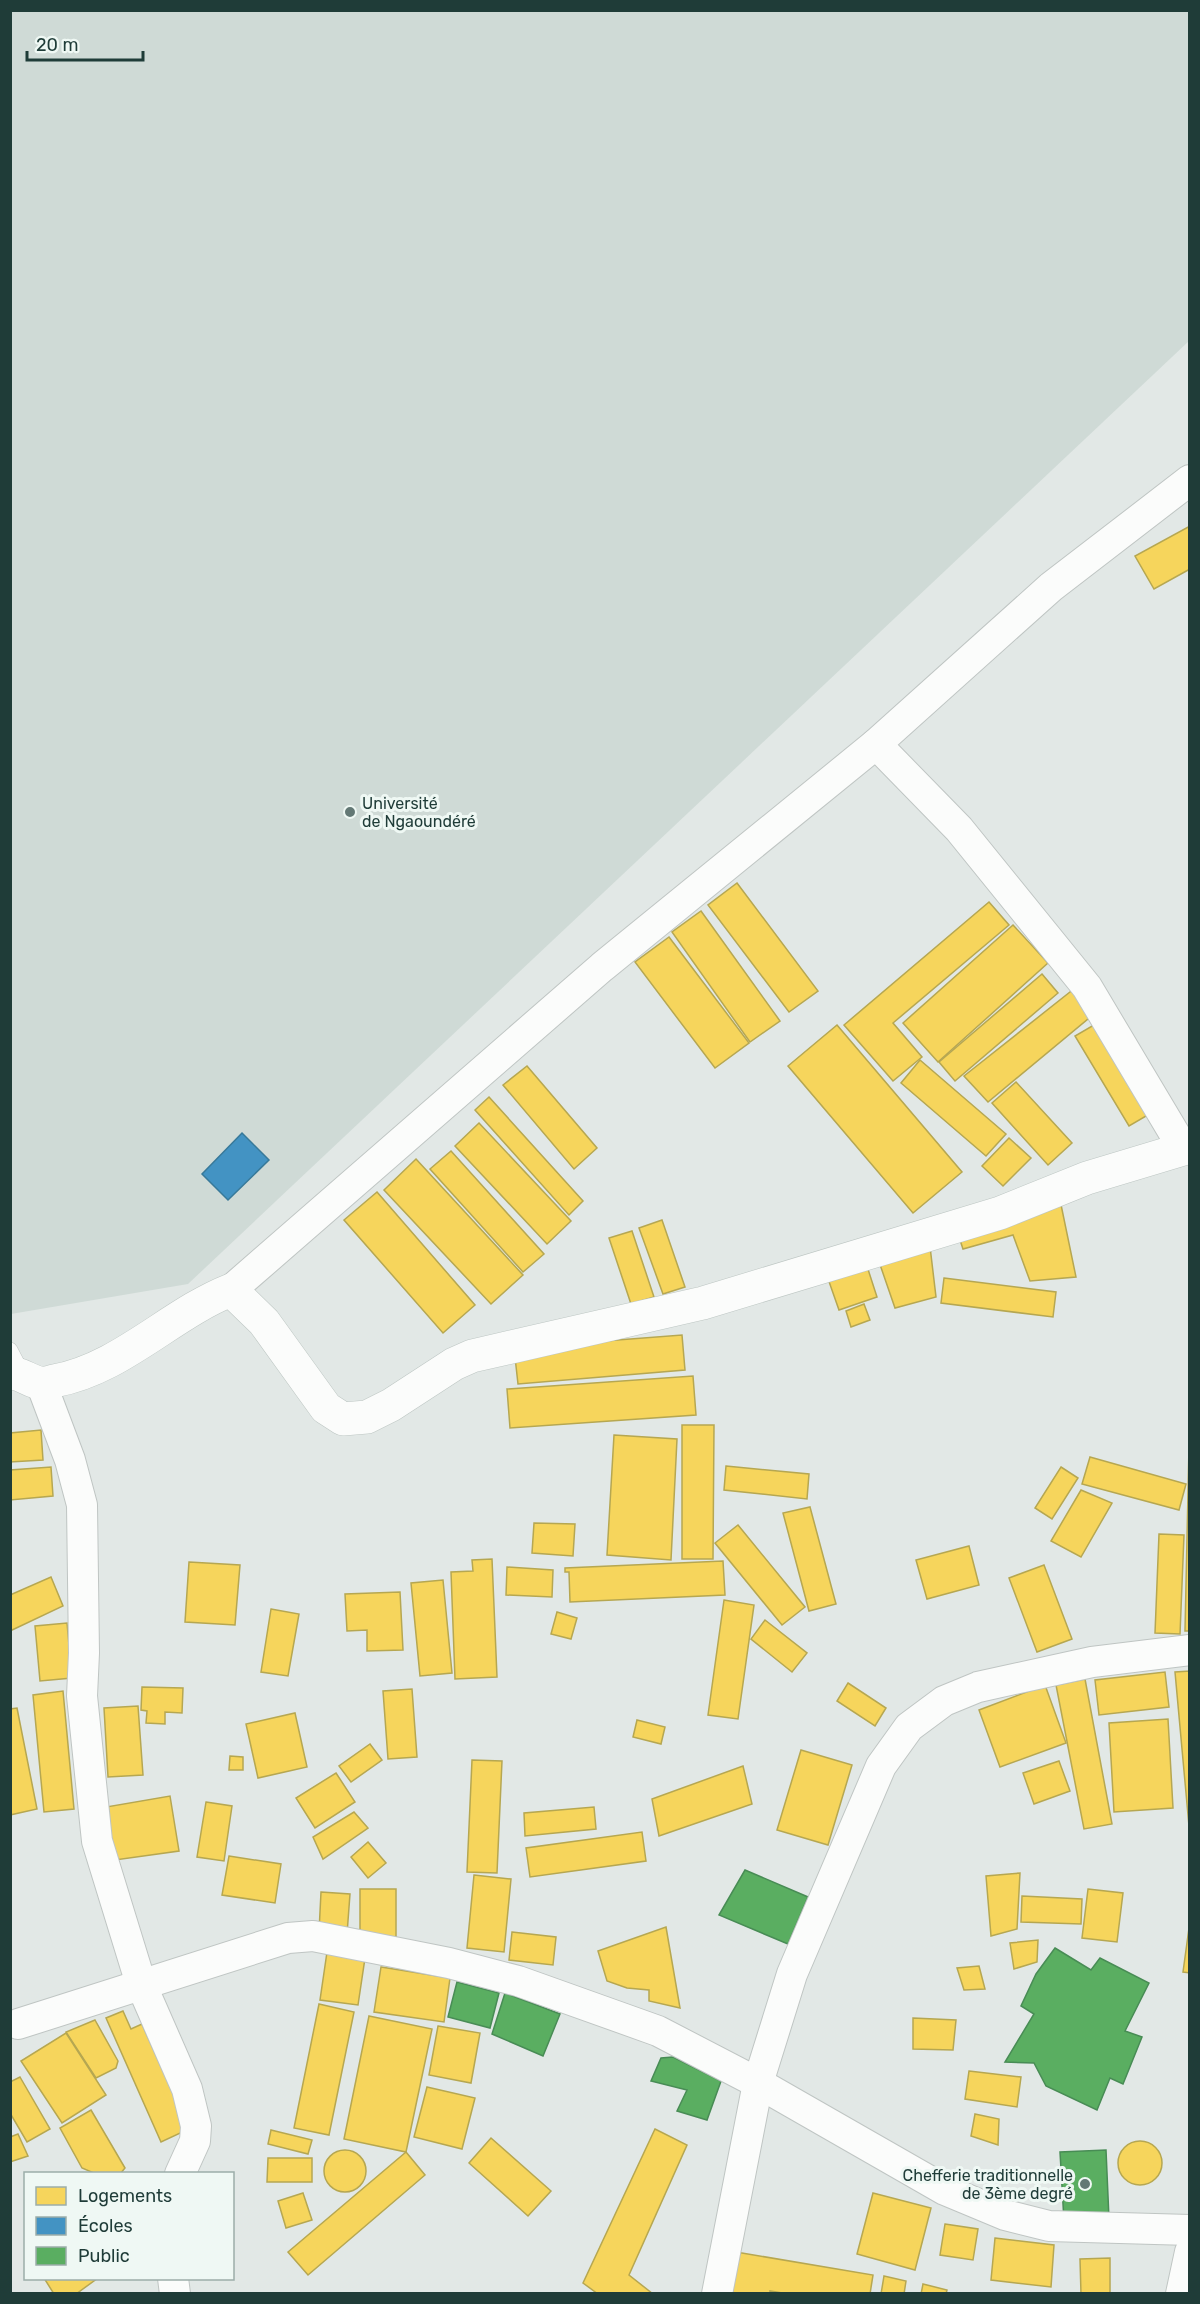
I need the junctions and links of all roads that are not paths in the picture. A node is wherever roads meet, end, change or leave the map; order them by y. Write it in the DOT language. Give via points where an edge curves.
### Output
graph roads {
  1 [pos="1190,480"];
  2 [pos="876,744"];
  3 [pos="1186,1147"];
  4 [pos="231,1290"];
  5 [pos="21,1370"];
  6 [pos="1190,1650"];
  7 [pos="141,1984"];
  8 [pos="18,2024"];
  9 [pos="758,2083"];
  10 [pos="181,2172"];
  11 [pos="1190,2230"];
  12 [pos="1190,2252"];
  13 [pos="717,2294"];
  14 [pos="1181,2294"];
  1 -- 2 [label="street" via="1051,587"];
  2 -- 3 [label="street" via="959,829 1088,987"];
  2 -- 4 [label="street" via="603,967"];
  3 -- 4 [label="street" via="1088,1178 1000,1213 703,1303 472,1356 367,1417 335,1416 326,1408 264,1322"];
  4 -- 5 [label="street" via="74,1377"];
  5 -- 7 [label="street" via="70,1460 82,1505 82,1696 97,1842"];
  6 -- 9 [label="street" via="1092,1662 978,1687 944,1701 909,1727 881,1766 792,1974"];
  7 -- 8 [label="street"];
  7 -- 9 [label="street" via="288,1938 313,1936 449,1963 518,1982 658,2031"];
  7 -- 10 [label="street" via="187,2089 196,2126 195,2141"];
  9 -- 11 [label="street" via="945,2190 1005,2215 1049,2226"];
  9 -- 13 [label="street"];
  12 -- 14 [label="street"];
}
